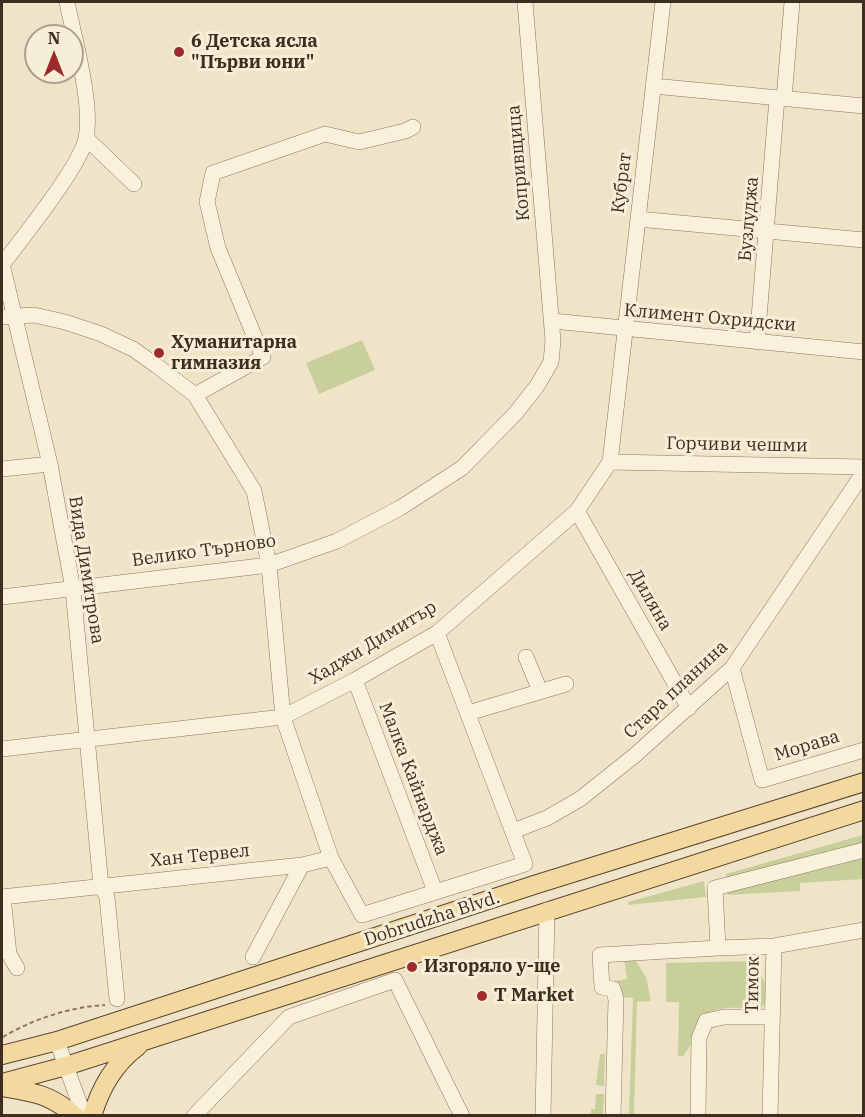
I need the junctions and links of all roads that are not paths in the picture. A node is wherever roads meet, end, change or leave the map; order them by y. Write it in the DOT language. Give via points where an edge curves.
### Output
graph roads {
  1 [pos="67,2"];
  2 [pos="525,2"];
  3 [pos="663,2"];
  4 [pos="792,2"];
  5 [pos="653,86"];
  6 [pos="781,99"];
  7 [pos="864,106"];
  8 [pos="413,127"];
  9 [pos="86,138"];
  10 [pos="134,184"];
  11 [pos="638,219"];
  12 [pos="768,231"];
  13 [pos="864,240"];
  14 [pos="2,265"];
  15 [pos="8,316"];
  16 [pos="553,321"];
  17 [pos="625,330"];
  18 [pos="758,342"];
  19 [pos="864,352"];
  20 [pos="620,368"];
  21 [pos="195,395"];
  22 [pos="610,462"];
  23 [pos="50,464"];
  24 [pos="2,469"];
  25 [pos="864,469"];
  26 [pos="577,511"];
  27 [pos="269,565"];
  28 [pos="73,589"];
  29 [pos="2,597"];
  30 [pos="436,633"];
  31 [pos="526,657"];
  32 [pos="732,668"];
  33 [pos="355,680"];
  34 [pos="566,684"];
  35 [pos="540,692"];
  36 [pos="689,708"];
  37 [pos="468,713"];
  38 [pos="283,717"];
  39 [pos="88,740"];
  40 [pos="2,749"];
  41 [pos="864,750"];
  42 [pos="864,782"];
  43 [pos="864,810"];
  44 [pos="513,831"];
  45 [pos="864,850"];
  46 [pos="331,858"];
  47 [pos="302,865"];
  48 [pos="101,886"];
  49 [pos="435,891"];
  50 [pos="2,897"];
  51 [pos="547,910"];
  52 [pos="864,930"];
  53 [pos="774,946"];
  54 [pos="718,948"];
  55 [pos="253,957"];
  56 [pos="17,968"];
  57 [pos="112,1002"];
  58 [pos="772,1017"];
  59 [pos="147,1039"];
  60 [pos="57,1041"];
  61 [pos="2,1055"];
  62 [pos="66,1066"];
  63 [pos="2,1084"];
  64 [pos="75,1116"];
  65 [pos="84,1116"];
  66 [pos="92,1116"];
  67 [pos="194,1116"];
  68 [pos="462,1116"];
  69 [pos="543,1116"];
  70 [pos="613,1116"];
  71 [pos="698,1116"];
  72 [pos="770,1116"];
  1 -- 9 [label="street" via="87,108"];
  2 -- 16 [label="street, Копривщица"];
  3 -- 5 [label="street, Кубрат"];
  4 -- 6 [label="street, Бузлуджа"];
  5 -- 6 [label="street"];
  5 -- 11 [label="street, Кубрат"];
  6 -- 7 [label="street"];
  6 -- 12 [label="street, Бузлуджа"];
  8 -- 21 [label="street" via="359,142 325,134 213,173 207,201 218,248 263,357"];
  9 -- 10 [label="street"];
  9 -- 14 [label="street" via="72,167"];
  11 -- 12 [label="street"];
  11 -- 17 [label="street, Кубрат"];
  12 -- 13 [label="street"];
  12 -- 18 [label="street, Бузлуджа"];
  14 -- 15 [label="street, Вида Димитрова"];
  15 -- 21 [label="street" via="44,317 101,334 133,349"];
  15 -- 23 [label="street, Вида Димитрова"];
  16 -- 17 [label="street, Климент Охридски"];
  16 -- 27 [label="street, Велико Търново" via="551,362 537,386 462,468 400,508 337,541"];
  17 -- 18 [label="street, Климент Охридски"];
  17 -- 20 [label="street, Кубрат"];
  18 -- 19 [label="street, Климент Охридски"];
  20 -- 22 [label="street, Хаджи Димитър"];
  21 -- 27 [label="street" via="254,490"];
  22 -- 25 [label="street, Горчиви чешми"];
  22 -- 26 [label="street, Хаджи Димитър"];
  23 -- 24 [label="street"];
  23 -- 28 [label="street, Вида Димитрова"];
  25 -- 32 [label="street, Стара планина"];
  26 -- 30 [label="street, Хаджи Димитър"];
  26 -- 36 [label="street, Диляна"];
  27 -- 28 [label="street, Велико Търново"];
  27 -- 38 [label="street"];
  28 -- 29 [label="street, Велико Търново"];
  28 -- 39 [label="street, Вида Димитрова"];
  30 -- 33 [label="street, Хаджи Димитър"];
  30 -- 37 [label="street"];
  31 -- 35 [label="street"];
  32 -- 36 [label="street, Стара планина"];
  32 -- 41 [label="street, Морава" via="762,780"];
  33 -- 38 [label="street, Хаджи Димитър"];
  33 -- 49 [label="street, Малка Кайнарджа"];
  34 -- 35 [label="street"];
  35 -- 37 [label="street"];
  36 -- 44 [label="street, Стара планина" via="580,799"];
  37 -- 44 [label="street"];
  38 -- 39 [label="street, Хаджи Димитър"];
  38 -- 46 [label="street"];
  39 -- 40 [label="street, Хаджи Димитър"];
  39 -- 48 [label="street, Вида Димитрова"];
  42 -- 60 [label="main road, Dobrudzha Blvd."];
  43 -- 51 [label="main road, Dobrudzha Blvd."];
  44 -- 49 [label="street" via="525,864"];
  45 -- 54 [label="street" via="715,888"];
  46 -- 47 [label="street, Хан Тервел"];
  46 -- 49 [label="street" via="362,915"];
  47 -- 48 [label="street, Хан Тервел"];
  47 -- 55 [label="street"];
  48 -- 50 [label="street, Хан Тервел"];
  48 -- 57 [label="street" via="107,897"];
  50 -- 56 [label="street" via="9,954"];
  51 -- 59 [label="main road, Dobrudzha Blvd."];
  51 -- 69 [label="street"];
  52 -- 53 [label="street, Тимок"];
  53 -- 54 [label="street"];
  53 -- 58 [label="street, Тимок"];
  54 -- 70 [label="street" via="600,955 603,987 613,989 616,999"];
  58 -- 71 [label="street" via="706,1021 699,1038"];
  58 -- 72 [label="street, Тимок"];
  59 -- 62 [label="main road, Dobrudzha Blvd."];
  59 -- 66 [label="main road" via="114,1069"];
  60 -- 61 [label="main road, Dobrudzha Blvd."];
  60 -- 62 [label="street"];
  62 -- 63 [label="main road, Dobrudzha Blvd."];
  62 -- 65 [label="street"];
  63 -- 64 [label="main road" via="40,1093 58,1101"];
  67 -- 68 [label="street" via="289,1017 395,980"];
}
